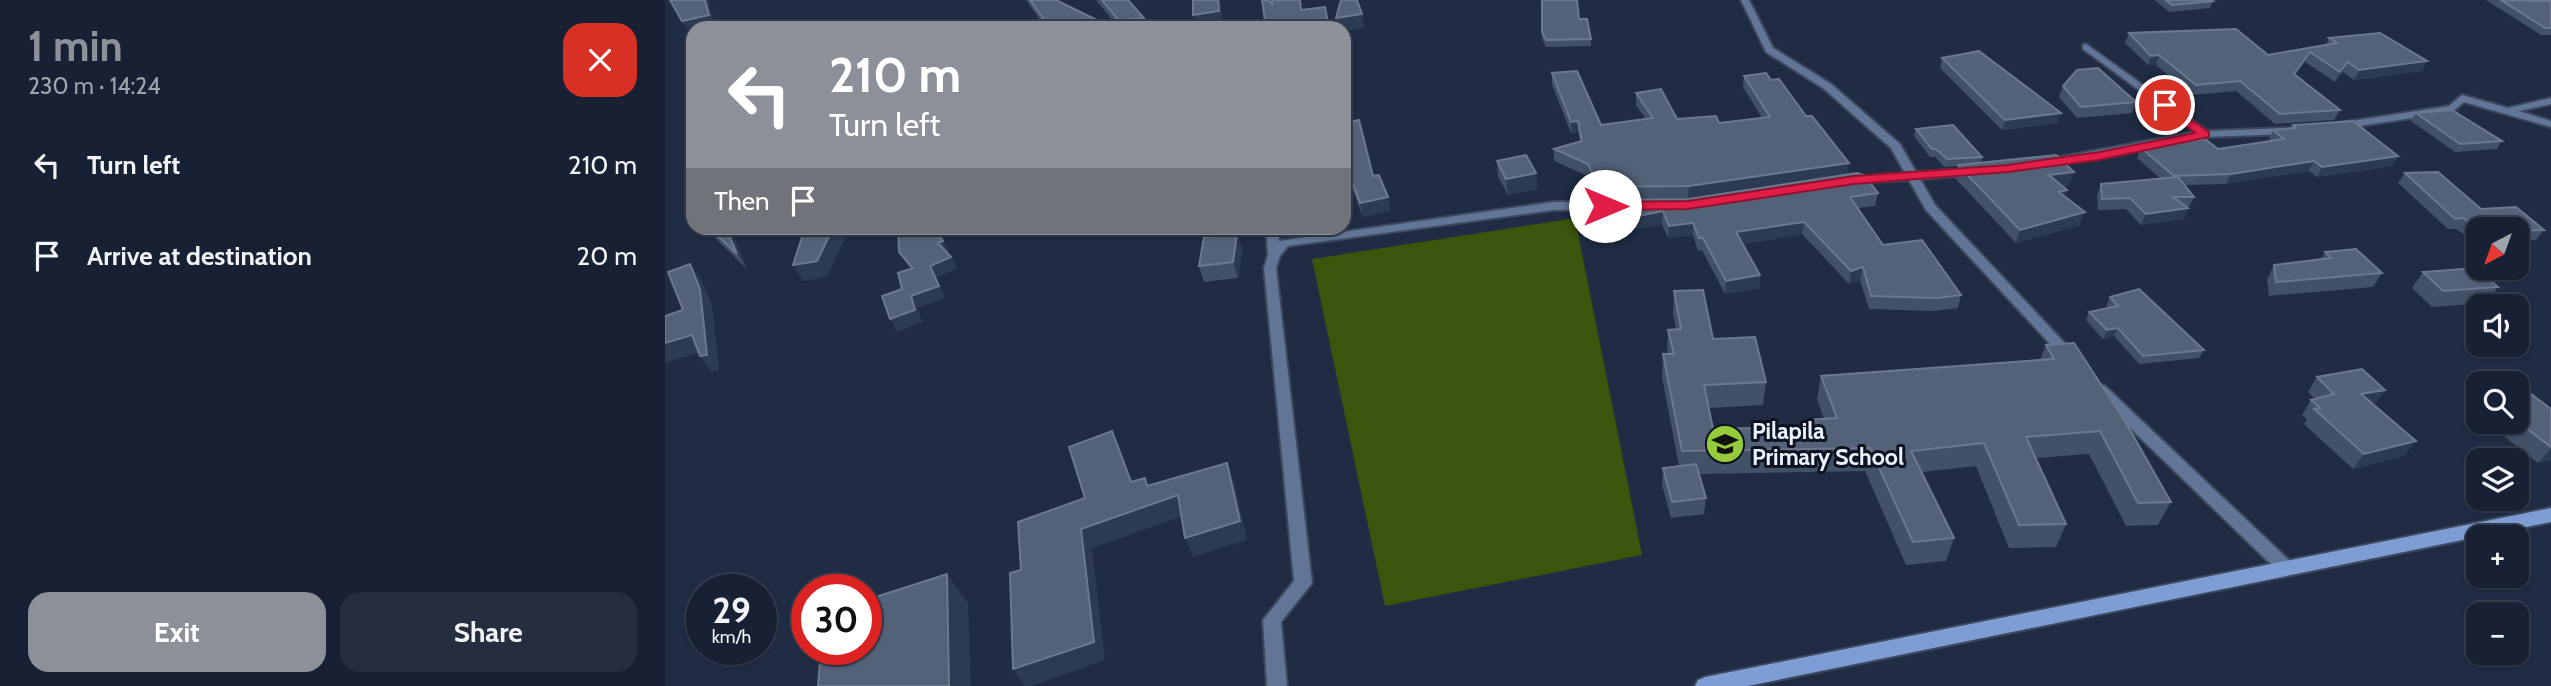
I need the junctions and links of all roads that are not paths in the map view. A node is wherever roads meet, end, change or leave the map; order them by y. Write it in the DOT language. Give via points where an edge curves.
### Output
graph roads {
  1 [pos="1745,0"];
  2 [pos="2086,47"];
  3 [pos="2551,101"];
  4 [pos="2511,111"];
  5 [pos="2551,124"];
  6 [pos="2321,128"];
  7 [pos="2307,129"];
  8 [pos="2205,134"];
  9 [pos="2034,165"];
  10 [pos="1994,169"];
  11 [pos="1912,175"];
  12 [pos="1830,184"];
  13 [pos="1642,206"];
  14 [pos="1351,234"];
  15 [pos="1273,235"];
  16 [pos="1341,235"];
  17 [pos="1274,255"];
  18 [pos="2551,515"];
  19 [pos="2287,568"];
  20 [pos="1277,686"];
  21 [pos="1705,686"];
  1 -- 11 [label="street" via="1769,50 1837,94 1896,146"];
  2 -- 8 [label="street"];
  3 -- 4 [label="street"];
  4 -- 5 [label="street"];
  4 -- 6 [label="street" via="2462,98 2452,109"];
  7 -- 8 [label="street"];
  8 -- 9 [label="street"];
  10 -- 11 [label="street"];
  11 -- 12 [label="street"];
  11 -- 19 [label="street" via="1930,207 2083,371"];
  13 -- 14 [label="street" via="1554,206"];
  15 -- 17 [label="street"];
  16 -- 17 [label="street" via="1284,243"];
  17 -- 20 [label="street" via="1270,268 1303,583 1272,620"];
  18 -- 19 [label="main road"];
  19 -- 21 [label="main road"];
}
